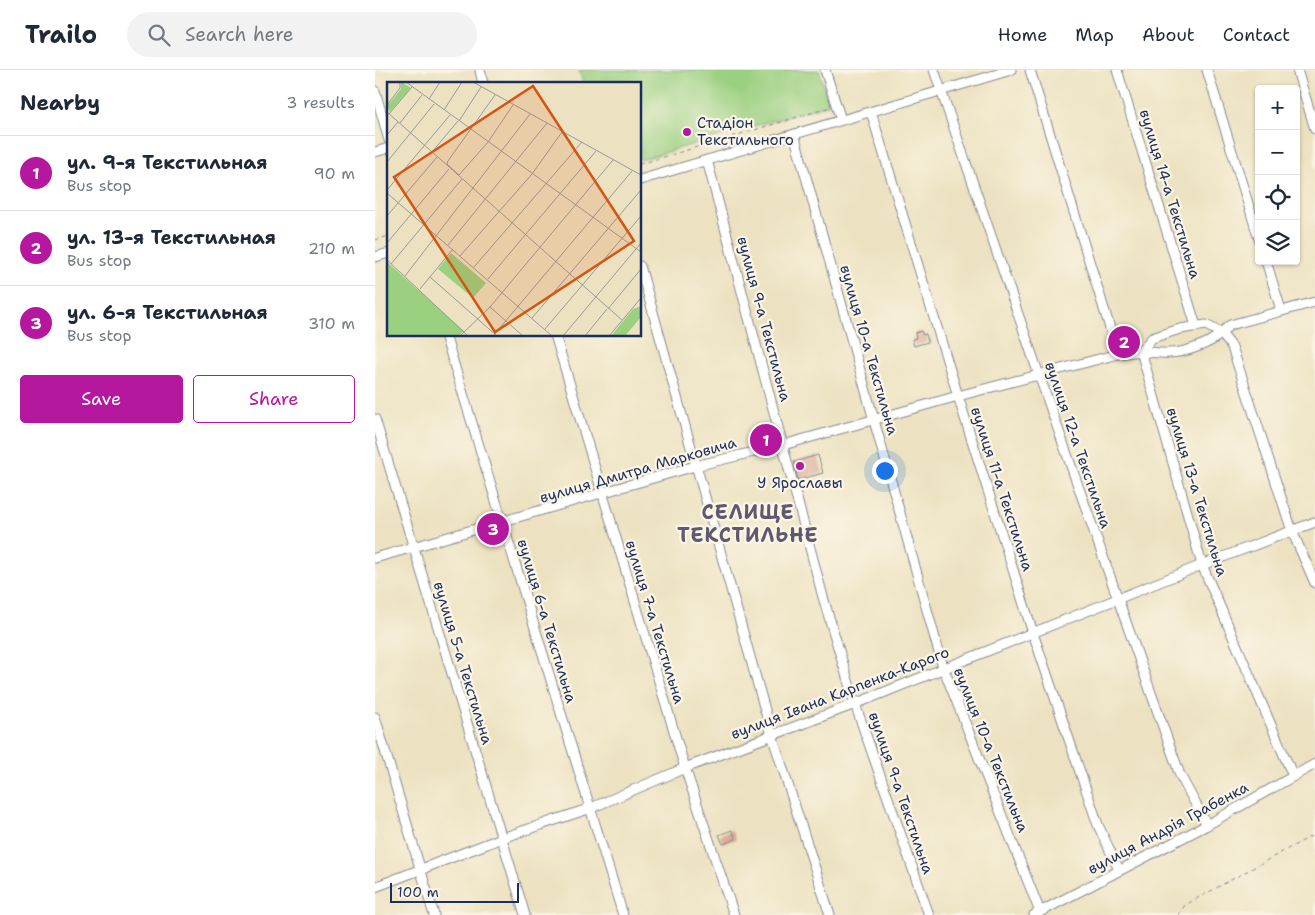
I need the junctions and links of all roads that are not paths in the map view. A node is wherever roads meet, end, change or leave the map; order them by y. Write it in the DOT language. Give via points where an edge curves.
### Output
graph roads {
  1 [pos="825,70"];
  2 [pos="934,70"];
  3 [pos="1011,70"];
  4 [pos="1030,70"];
  5 [pos="1117,70"];
  6 [pos="1207,70"];
  7 [pos="1297,70"];
  8 [pos="375,91"];
  9 [pos="941,91"];
  10 [pos="871,112"];
  11 [pos="841,120"];
  12 [pos="1315,129"];
  13 [pos="387,133"];
  14 [pos="793,134"];
  15 [pos="707,160"];
  16 [pos="641,180"];
  17 [pos="1255,225"];
  18 [pos="1267,265"];
  19 [pos="641,270"];
  20 [pos="1315,303"];
  21 [pos="1281,310"];
  22 [pos="1197,326"];
  23 [pos="1221,333"];
  24 [pos="445,336"];
  25 [pos="555,336"];
  26 [pos="1141,351"];
  27 [pos="1118,354"];
  28 [pos="1039,375"];
  29 [pos="958,396"];
  30 [pos="375,419"];
  31 [pos="874,420"];
  32 [pos="783,445"];
  33 [pos="695,466"];
  34 [pos="602,494"];
  35 [pos="502,522"];
  36 [pos="1315,522"];
  37 [pos="1292,531"];
  38 [pos="414,548"];
  39 [pos="375,558"];
  40 [pos="1202,565"];
  41 [pos="1315,583"];
  42 [pos="1118,599"];
  43 [pos="1033,633"];
  44 [pos="943,668"];
  45 [pos="855,704"];
  46 [pos="375,717"];
  47 [pos="772,735"];
  48 [pos="1315,764"];
  49 [pos="685,768"];
  50 [pos="1293,776"];
  51 [pos="591,808"];
  52 [pos="1207,825"];
  53 [pos="502,838"];
  54 [pos="420,870"];
  55 [pos="1119,870"];
  56 [pos="375,887"];
  57 [pos="1037,913"];
  58 [pos="434,915"];
  59 [pos="525,915"];
  60 [pos="623,915"];
  61 [pos="735,915"];
  62 [pos="830,915"];
  63 [pos="929,915"];
  1 -- 11 [label="street"];
  2 -- 9 [label="street, вулиця 12-а Текстильна"];
  3 -- 9 [label="street"];
  4 -- 27 [label="street"];
  5 -- 22 [label="street, вулиця 14-а Текстильна"];
  6 -- 17 [label="street"];
  7 -- 12 [label="street"];
  8 -- 13 [label="street"];
  9 -- 10 [label="street"];
  9 -- 28 [label="street, вулиця 12-а Текстильна"];
  10 -- 11 [label="street"];
  10 -- 29 [label="street, вулиця 11-а Текстильна"];
  11 -- 14 [label="street"];
  14 -- 15 [label="street"];
  14 -- 31 [label="street, вулиця 10-а Текстильна"];
  15 -- 16 [label="street"];
  15 -- 32 [label="street, вулиця 9-а Текстильна"];
  18 -- 21 [label="street"];
  19 -- 33 [label="street"];
  20 -- 21 [label="street, вулиця Дмитра Марковича"];
  21 -- 23 [label="street, вулиця Дмитра Марковича" via="1230,325"];
  22 -- 23 [label="street" via="1206,325"];
  22 -- 26 [label="street" via="1152,338"];
  23 -- 26 [label="street, вулиця Дмитра Марковича" via="1208,344 1171,353"];
  23 -- 37 [label="street" via="1232,347"];
  24 -- 35 [label="street, вулиця 6-а Текстильна"];
  25 -- 34 [label="street, вулиця 7-а Текстильна"];
  26 -- 27 [label="street, вулиця Дмитра Марковича"];
  26 -- 40 [label="street, вулиця 13-а Текстильна"];
  27 -- 28 [label="street, вулиця Дмитра Марковича"];
  28 -- 29 [label="street, вулиця Дмитра Марковича"];
  28 -- 42 [label="street, вулиця 12-а Текстильна"];
  29 -- 31 [label="street, вулиця Дмитра Марковича"];
  29 -- 43 [label="street, вулиця 11-а Текстильна"];
  30 -- 38 [label="street, вулиця 5-а Текстильна"];
  31 -- 32 [label="street, вулиця Дмитра Марковича"];
  31 -- 44 [label="street, вулиця 10-а Текстильна"];
  32 -- 33 [label="street, вулиця Дмитра Марковича"];
  32 -- 45 [label="street, вулиця 9-а Текстильна"];
  33 -- 34 [label="street, вулиця Дмитра Марковича"];
  33 -- 47 [label="street"];
  34 -- 35 [label="street, вулиця Дмитра Марковича"];
  34 -- 49 [label="street, вулиця 7-а Текстильна"];
  35 -- 38 [label="street, вулиця Дмитра Марковича"];
  35 -- 51 [label="street, вулиця 6-а Текстильна"];
  36 -- 37 [label="street, вулиця Івана Карпенка-Карого"];
  37 -- 40 [label="street, вулиця Івана Карпенка-Карого"];
  37 -- 41 [label="street"];
  38 -- 39 [label="street, вулиця Дмитра Марковича"];
  38 -- 53 [label="street, вулиця 5-а Текстильна"];
  40 -- 42 [label="street, вулиця Івана Карпенка-Карого"];
  40 -- 50 [label="street, вулиця 13-а Текстильна"];
  42 -- 43 [label="street, вулиця Івана Карпенка-Карого"];
  42 -- 52 [label="street, вулиця 12-а Текстильна" via="1180,775"];
  43 -- 44 [label="street, вулиця Івана Карпенка-Карого"];
  43 -- 55 [label="street, вулиця 11-а Текстильна" via="1098,825"];
  44 -- 45 [label="street, вулиця Івана Карпенка-Карого"];
  44 -- 57 [label="street, вулиця 10-а Текстильна"];
  45 -- 47 [label="street, вулиця Івана Карпенка-Карого"];
  45 -- 63 [label="street, вулиця 9-а Текстильна"];
  46 -- 54 [label="street"];
  47 -- 49 [label="street, вулиця Івана Карпенка-Карого"];
  47 -- 62 [label="street"];
  48 -- 50 [label="street, вулиця Андрія Грабенка"];
  49 -- 51 [label="street, вулиця Івана Карпенка-Карого"];
  49 -- 61 [label="street, вулиця 7-а Текстильна"];
  50 -- 52 [label="street, вулиця Андрія Грабенка"];
  51 -- 53 [label="street, вулиця Івана Карпенка-Карого"];
  51 -- 60 [label="street, вулиця 6-а Текстильна"];
  52 -- 55 [label="street, вулиця Андрія Грабенка"];
  53 -- 54 [label="street, вулиця Івана Карпенка-Карого"];
  53 -- 59 [label="street, вулиця 5-а Текстильна"];
  54 -- 56 [label="street, вулиця Івана Карпенка-Карого"];
  54 -- 58 [label="street"];
  55 -- 57 [label="street, вулиця Андрія Грабенка"];
}
